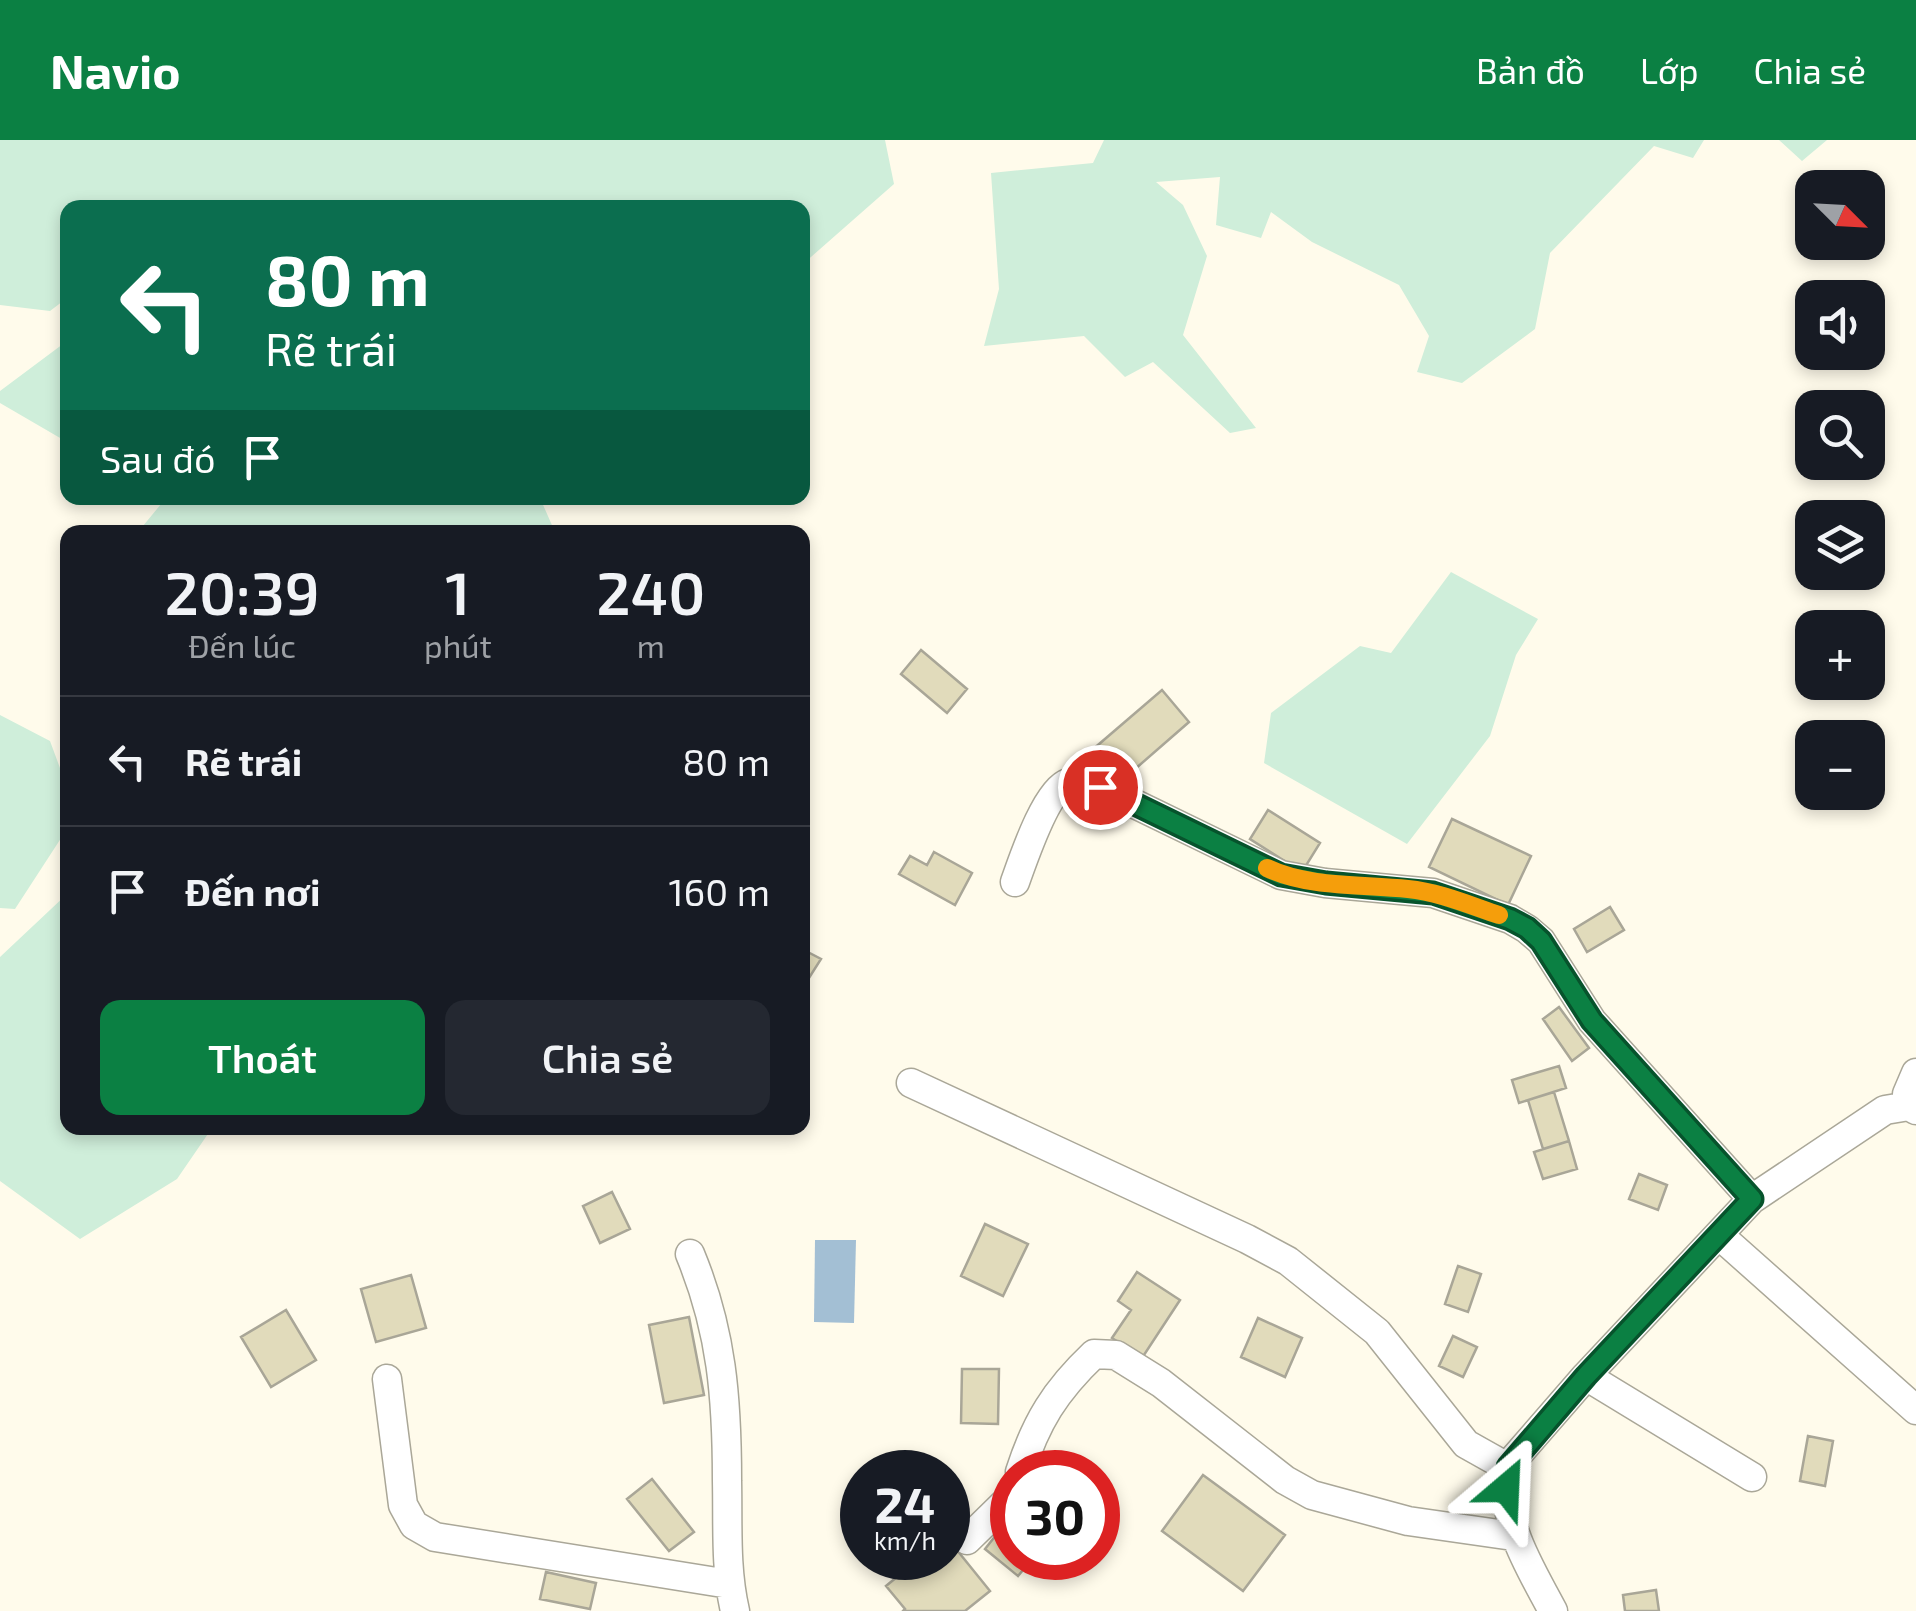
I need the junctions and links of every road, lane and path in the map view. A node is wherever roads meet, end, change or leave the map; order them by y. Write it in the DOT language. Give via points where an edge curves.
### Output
graph roads {
  1 [pos="1014,882"];
  2 [pos="1916,1074"];
  3 [pos="911,1083"];
  4 [pos="1913,1108"];
  5 [pos="1752,1199"];
  6 [pos="1719,1235"];
  7 [pos="690,1254"];
  8 [pos="1586,1376"];
  9 [pos="387,1379"];
  10 [pos="1916,1410"];
  11 [pos="1027,1450"];
  12 [pos="1508,1467"];
  13 [pos="1752,1477"];
  14 [pos="990,1518"];
  15 [pos="1513,1536"];
  16 [pos="970,1537"];
  17 [pos="732,1597"];
  18 [pos="1553,1611"];
  1 -- 5 [label="street" via="1058,788 1072,781 1100,787 1281,875 1433,893 1510,919 1541,941 1592,1021"];
  2 -- 4 [label="street" via="1907,1094"];
  3 -- 12 [label="street" via="1288,1261 1376,1332 1466,1444"];
  4 -- 5 [label="street" via="1885,1110"];
  5 -- 6 [label="street"];
  6 -- 8 [label="street"];
  6 -- 10 [label="street"];
  7 -- 17 [label="street" via="710,1301 722,1364"];
  8 -- 12 [label="street"];
  8 -- 13 [label="street"];
  9 -- 17 [label="street" via="404,1504 414,1525 435,1536"];
  11 -- 15 [label="street" via="1051,1401 1094,1354 1116,1354 1312,1495 1408,1520"];
  12 -- 15 [label="street"];
  14 -- 16 [label="street"];
  15 -- 18 [label="street"];
}
